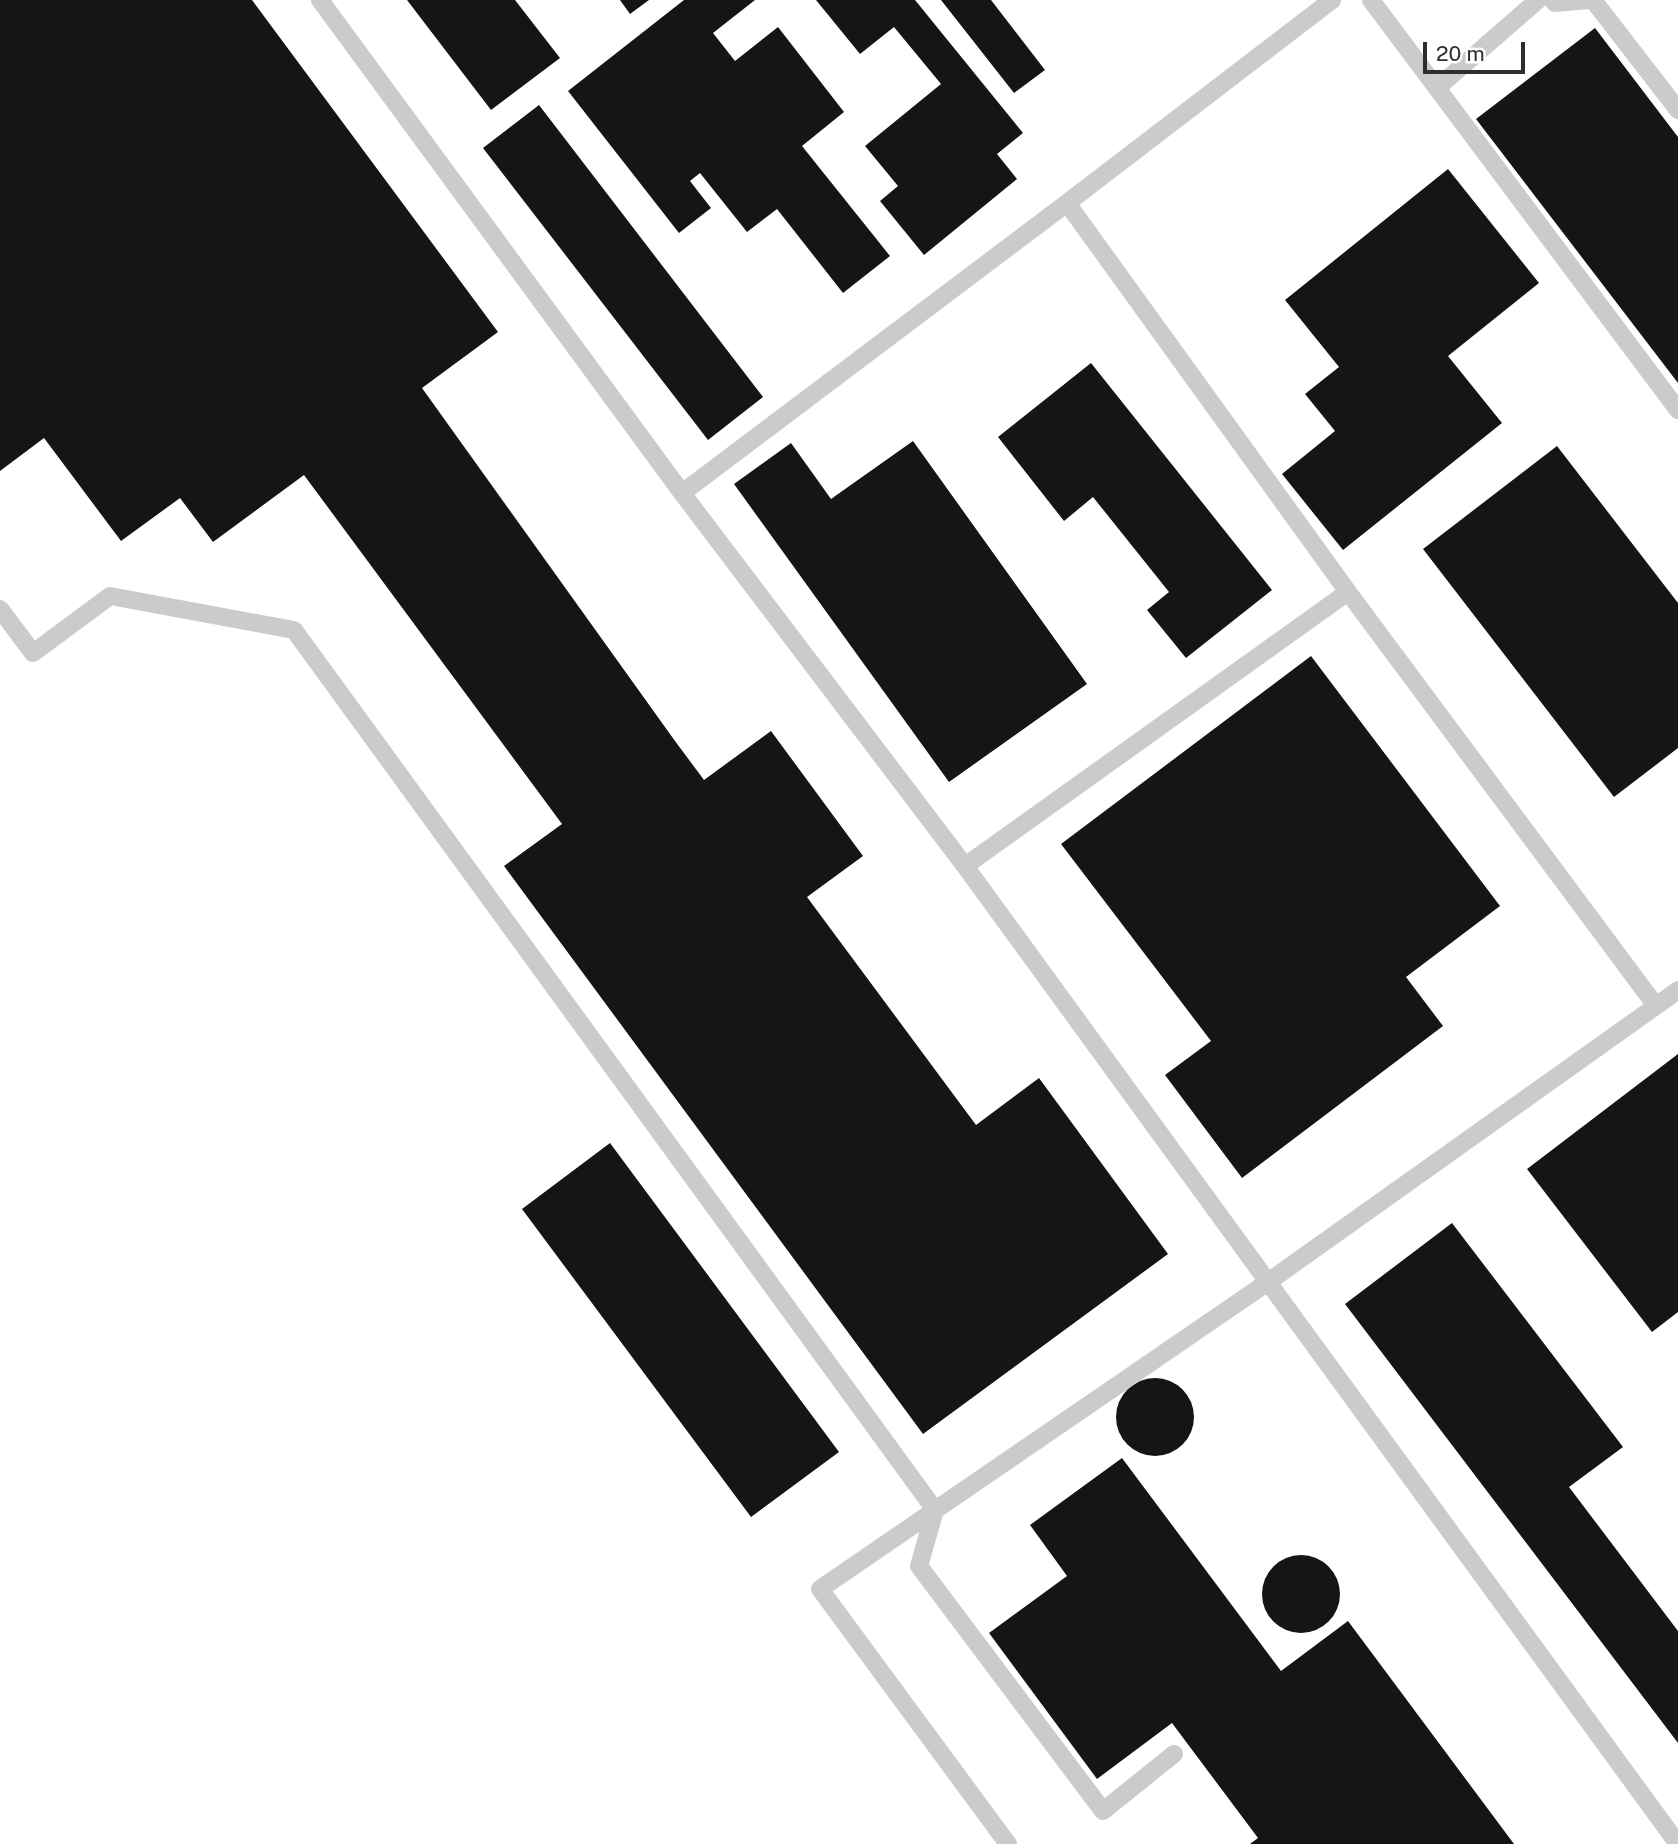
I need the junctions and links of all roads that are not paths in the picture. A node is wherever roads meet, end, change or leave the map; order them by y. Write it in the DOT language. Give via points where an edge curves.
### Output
graph roads {
  1 [pos="320,0"];
  2 [pos="1332,0"];
  3 [pos="1371,0"];
  4 [pos="1538,0"];
  5 [pos="1553,0"];
  6 [pos="1588,0"];
  7 [pos="1593,0"];
  8 [pos="1437,88"];
  9 [pos="1678,110"];
  10 [pos="1067,203"];
  11 [pos="1678,410"];
  12 [pos="682,493"];
  13 [pos="1348,592"];
  14 [pos="0,609"];
  15 [pos="965,866"];
  16 [pos="1678,990"];
  17 [pos="1656,1006"];
  18 [pos="1268,1282"];
  19 [pos="935,1510"];
  20 [pos="1174,1754"];
  21 [pos="1008,1844"];
  22 [pos="1678,1844"];
  1 -- 12 [label="lane"];
  2 -- 10 [label="lane"];
  3 -- 8 [label="lane"];
  4 -- 8 [label="lane"];
  5 -- 6 [label="lane"];
  7 -- 9 [label="lane"];
  8 -- 11 [label="lane"];
  10 -- 12 [label="lane"];
  10 -- 13 [label="lane"];
  12 -- 15 [label="lane"];
  13 -- 15 [label="lane"];
  13 -- 17 [label="lane"];
  14 -- 19 [label="lane" via="33,653 110,596 295,630"];
  15 -- 18 [label="lane"];
  16 -- 17 [label="lane"];
  17 -- 18 [label="lane"];
  18 -- 19 [label="lane"];
  18 -- 22 [label="lane"];
  19 -- 20 [label="lane" via="919,1566 1103,1811"];
  19 -- 21 [label="lane" via="820,1589"];
}
